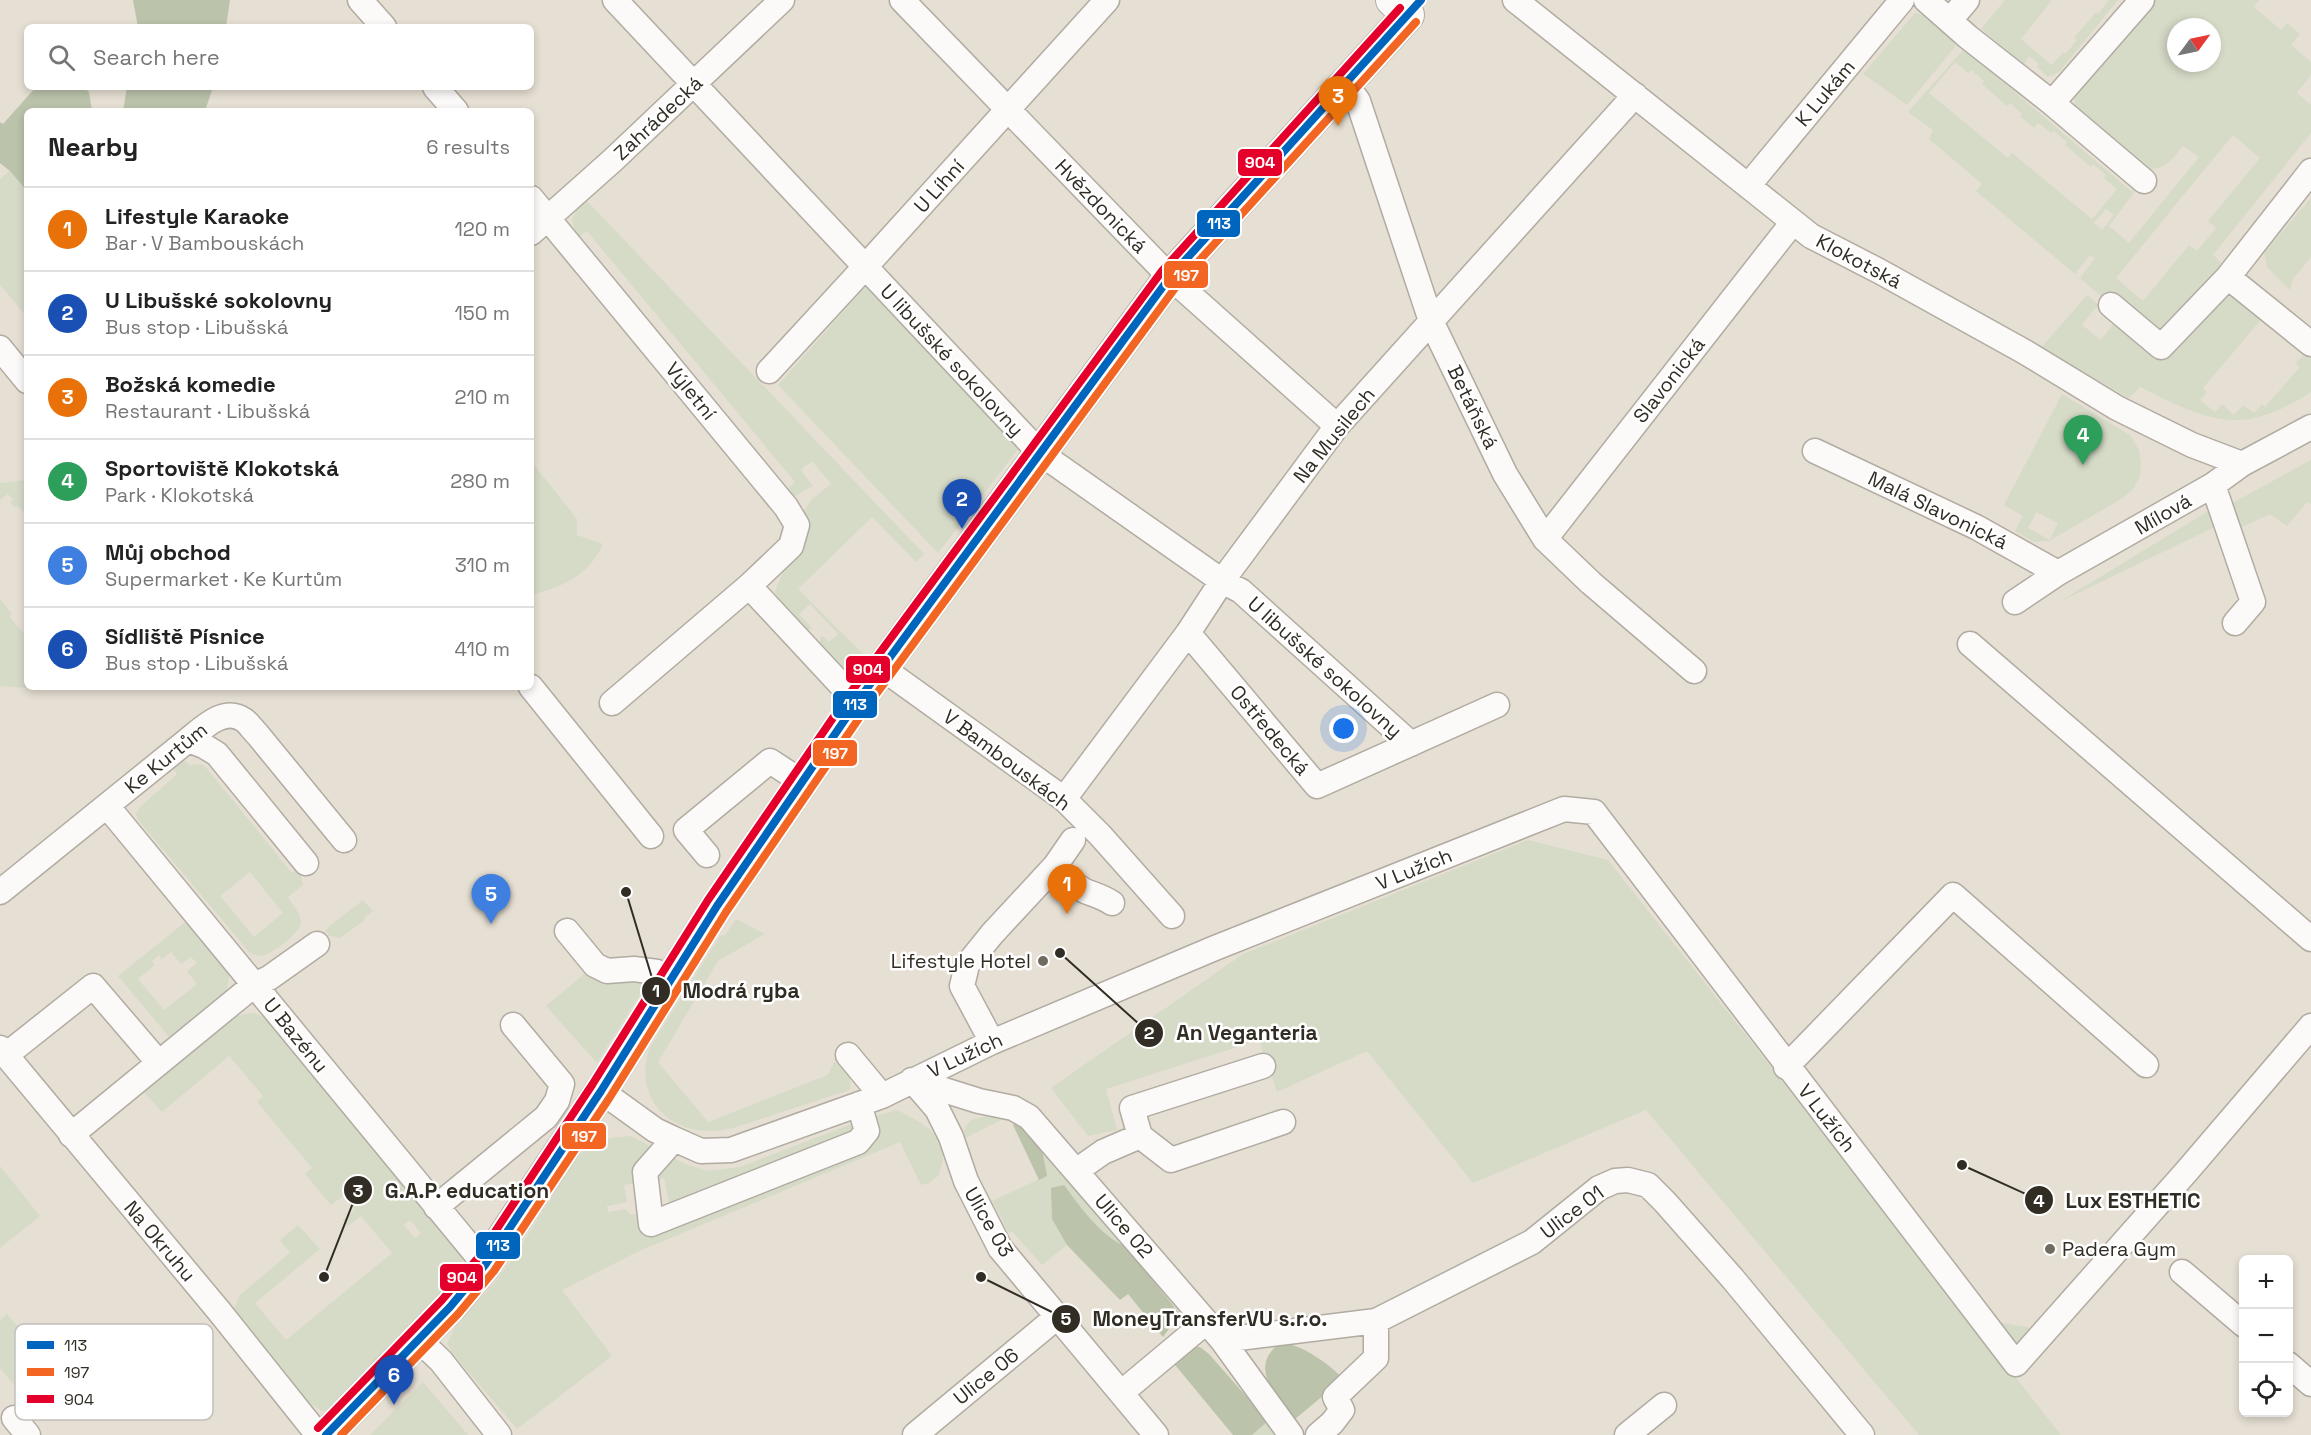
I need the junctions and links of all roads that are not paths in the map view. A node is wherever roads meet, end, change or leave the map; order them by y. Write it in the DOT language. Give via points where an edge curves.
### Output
graph roads {
  1 [pos="360,0"];
  2 [pos="615,0"];
  3 [pos="782,0"];
  4 [pos="902,0"];
  5 [pos="1107,0"];
  6 [pos="1515,0"];
  7 [pos="1902,0"];
  8 [pos="1926,0"];
  9 [pos="1967,0"];
  10 [pos="2142,0"];
  11 [pos="1407,5"];
  12 [pos="1950,20"];
  13 [pos="381,24"];
  14 [pos="1345,83"];
  15 [pos="694,84"];
  16 [pos="438,90"];
  17 [pos="1635,95"];
  18 [pos="2052,103"];
  19 [pos="453,108"];
  20 [pos="1008,110"];
  21 [pos="2311,171"];
  22 [pos="2144,181"];
  23 [pos="1748,186"];
  24 [pos="534,207"];
  25 [pos="540,226"];
  26 [pos="1802,229"];
  27 [pos="865,267"];
  28 [pos="2228,277"];
  29 [pos="1170,278"];
  30 [pos="2111,305"];
  31 [pos="1431,321"];
  32 [pos="2311,344"];
  33 [pos="0,348"];
  34 [pos="769,371"];
  35 [pos="24,377"];
  36 [pos="1338,426"];
  37 [pos="2311,427"];
  38 [pos="1815,451"];
  39 [pos="1040,453"];
  40 [pos="2242,464"];
  41 [pos="2213,485"];
  42 [pos="1545,539"];
  43 [pos="2058,573"];
  44 [pos="1222,581"];
  45 [pos="750,586"];
  46 [pos="2015,602"];
  47 [pos="2235,623"];
  48 [pos="1188,633"];
  49 [pos="1970,644"];
  50 [pos="882,668"];
  51 [pos="1694,671"];
  52 [pos="533,690"];
  53 [pos="857,702"];
  54 [pos="612,703"];
  55 [pos="1497,705"];
  56 [pos="188,740"];
  57 [pos="1411,744"];
  58 [pos="802,782"];
  59 [pos="1064,799"];
  60 [pos="107,806"];
  61 [pos="651,836"];
  62 [pos="344,840"];
  63 [pos="1073,840"];
  64 [pos="707,855"];
  65 [pos="306,863"];
  66 [pos="1055,866"];
  67 [pos="0,892"];
  68 [pos="1112,903"];
  69 [pos="1172,916"];
  70 [pos="567,931"];
  71 [pos="2311,939"];
  72 [pos="317,944"];
  73 [pos="671,979"];
  74 [pos="255,984"];
  75 [pos="513,1025"];
  76 [pos="2311,1026"];
  77 [pos="992,1042"];
  78 [pos="3,1052"];
  79 [pos="848,1055"];
  80 [pos="159,1063"];
  81 [pos="2146,1065"];
  82 [pos="1263,1066"];
  83 [pos="1786,1067"];
  84 [pos="912,1080"];
  85 [pos="601,1091"];
  86 [pos="882,1096"];
  87 [pos="859,1104"];
  88 [pos="1283,1122"];
  89 [pos="71,1135"];
  90 [pos="1140,1136"];
  91 [pos="674,1139"];
  92 [pos="1076,1171"];
  93 [pos="436,1207"];
  94 [pos="485,1265"];
  95 [pos="2182,1272"];
  96 [pos="1057,1317"];
  97 [pos="1376,1321"];
  98 [pos="2239,1321"];
  99 [pos="1206,1322"];
  100 [pos="418,1339"];
  101 [pos="1222,1340"];
  102 [pos="2293,1368"];
  103 [pos="2311,1384"];
  104 [pos="1121,1393"];
  105 [pos="1664,1405"];
  106 [pos="318,1435"];
  107 [pos="326,1435"];
  108 [pos="499,1435"];
  109 [pos="915,1435"];
  110 [pos="1156,1435"];
  111 [pos="1291,1435"];
  112 [pos="1318,1435"];
  113 [pos="1627,1435"];
  114 [pos="1862,1435"];
  1 -- 13 [label="street"];
  2 -- 15 [label="street, U libušské sokolovny"];
  3 -- 15 [label="street, Zahrádecká"];
  4 -- 20 [label="street, Hvězdonická"];
  5 -- 20 [label="street, U Líhní"];
  6 -- 17 [label="street, Klokotská"];
  7 -- 23 [label="street, K Lukám"];
  8 -- 12 [label="street"];
  9 -- 12 [label="street"];
  10 -- 18 [label="street"];
  11 -- 14 [label="main road"];
  12 -- 18 [label="street"];
  14 -- 29 [label="main road"];
  14 -- 31 [label="street, Betáňská" via="1358,101"];
  15 -- 25 [label="street, Zahrádecká"];
  15 -- 27 [label="street, U libušské sokolovny"];
  16 -- 19 [label="street"];
  17 -- 23 [label="street, Klokotská"];
  17 -- 31 [label="street, Na Musilech"];
  18 -- 22 [label="street"];
  20 -- 27 [label="street, U Líhní"];
  20 -- 29 [label="street, Hvězdonická"];
  21 -- 28 [label="street"];
  23 -- 26 [label="street, Klokotská"];
  24 -- 25 [label="street, Výletní"];
  25 -- 45 [label="street, Výletní" via="792,516 797,525 791,546"];
  26 -- 40 [label="street, Klokotská" via="2025,352 2117,408 2192,445"];
  26 -- 42 [label="street, Slavonická"];
  27 -- 34 [label="street, U Líhní"];
  27 -- 39 [label="street, U libušské sokolovny"];
  28 -- 30 [label="street" via="2161,347"];
  28 -- 32 [label="street"];
  29 -- 36 [label="street, Hvězdonická"];
  29 -- 39 [label="main road"];
  31 -- 36 [label="street, Na Musilech"];
  31 -- 42 [label="street, Betáňská" via="1505,474"];
  33 -- 35 [label="street"];
  36 -- 44 [label="street, Na Musilech"];
  37 -- 40 [label="street, Mílová"];
  38 -- 43 [label="street, Malá Slavonická" via="1976,527"];
  39 -- 44 [label="street, U libušské sokolovny"];
  39 -- 50 [label="main road"];
  40 -- 41 [label="street, Mílová"];
  41 -- 43 [label="street, Mílová"];
  41 -- 47 [label="street" via="2253,602"];
  42 -- 51 [label="street, Betáňská"];
  43 -- 46 [label="street, Mílová"];
  44 -- 48 [label="street, Na Musilech"];
  44 -- 57 [label="street, U libušské sokolovny" via="1241,591"];
  45 -- 53 [label="street"];
  45 -- 54 [label="street, Výletní"];
  48 -- 57 [label="street, Ostředecká" via="1317,786"];
  48 -- 59 [label="street, Na Musilech"];
  49 -- 71 [label="street"];
  50 -- 53 [label="main road"];
  50 -- 59 [label="street, V Bambouskách"];
  52 -- 61 [label="street"];
  53 -- 58 [label="main road"];
  55 -- 57 [label="street, Ostředecká"];
  56 -- 60 [label="street, Ke Kurtům"];
  56 -- 62 [label="street, Ke Kurtům" via="216,719 243,719"];
  56 -- 65 [label="street" via="218,754"];
  58 -- 64 [label="street" via="770,762 686,830"];
  58 -- 73 [label="main road"];
  59 -- 69 [label="street, V Bambouskách"];
  60 -- 67 [label="street, Ke Kurtům"];
  60 -- 74 [label="street, U Bazénu"];
  63 -- 66 [label="street"];
  66 -- 68 [label="street" via="1071,882"];
  66 -- 77 [label="street" via="967,965 962,986"];
  70 -- 73 [label="street" via="595,965 607,971 634,969 657,972"];
  72 -- 74 [label="street"];
  73 -- 85 [label="main road"];
  74 -- 80 [label="street"];
  74 -- 93 [label="street, U Bazénu"];
  75 -- 93 [label="street" via="562,1084 557,1101 546,1118"];
  76 -- 83 [label="street, V Lužích" via="2016,1364"];
  77 -- 83 [label="street, V Lužích" via="1564,809 1594,812"];
  77 -- 84 [label="street, V Lužích"];
  78 -- 80 [label="street" via="93,986"];
  78 -- 89 [label="street, Na Okruhu"];
  79 -- 86 [label="street"];
  80 -- 89 [label="street"];
  81 -- 83 [label="street" via="1953,896"];
  82 -- 90 [label="street" via="1132,1108"];
  84 -- 86 [label="street, V Lužích"];
  84 -- 92 [label="street, Ulice 02" via="1023,1112"];
  84 -- 96 [label="street, Ulice 03" via="937,1109 966,1181 1000,1248"];
  85 -- 91 [label="street, V Lužích"];
  85 -- 94 [label="main road"];
  86 -- 87 [label="street, V Lužích"];
  87 -- 91 [label="street, V Lužích" via="731,1150 700,1151"];
  87 -- 91 [label="street" via="867,1131 858,1142 651,1224 645,1172"];
  88 -- 90 [label="street" via="1170,1160"];
  89 -- 106 [label="street, Na Okruhu"];
  90 -- 92 [label="street" via="1103,1152"];
  92 -- 99 [label="street, Ulice 02"];
  93 -- 94 [label="street, U Bazénu"];
  94 -- 100 [label="main road"];
  95 -- 98 [label="street"];
  96 -- 104 [label="street, Ulice 03"];
  96 -- 109 [label="street, Ulice 06"];
  97 -- 101 [label="street, Ulice 01"];
  97 -- 112 [label="street" via="1376,1358 1335,1397 1342,1410"];
  97 -- 114 [label="street, Ulice 01" via="1532,1242 1599,1188 1615,1181 1639,1182 1656,1192 1673,1210"];
  99 -- 101 [label="street, Ulice 02"];
  99 -- 104 [label="street"];
  100 -- 107 [label="main road"];
  100 -- 108 [label="street"];
  101 -- 111 [label="street, Ulice 02"];
  102 -- 103 [label="street"];
  104 -- 110 [label="street, Ulice 03"];
  105 -- 113 [label="street"];
}
